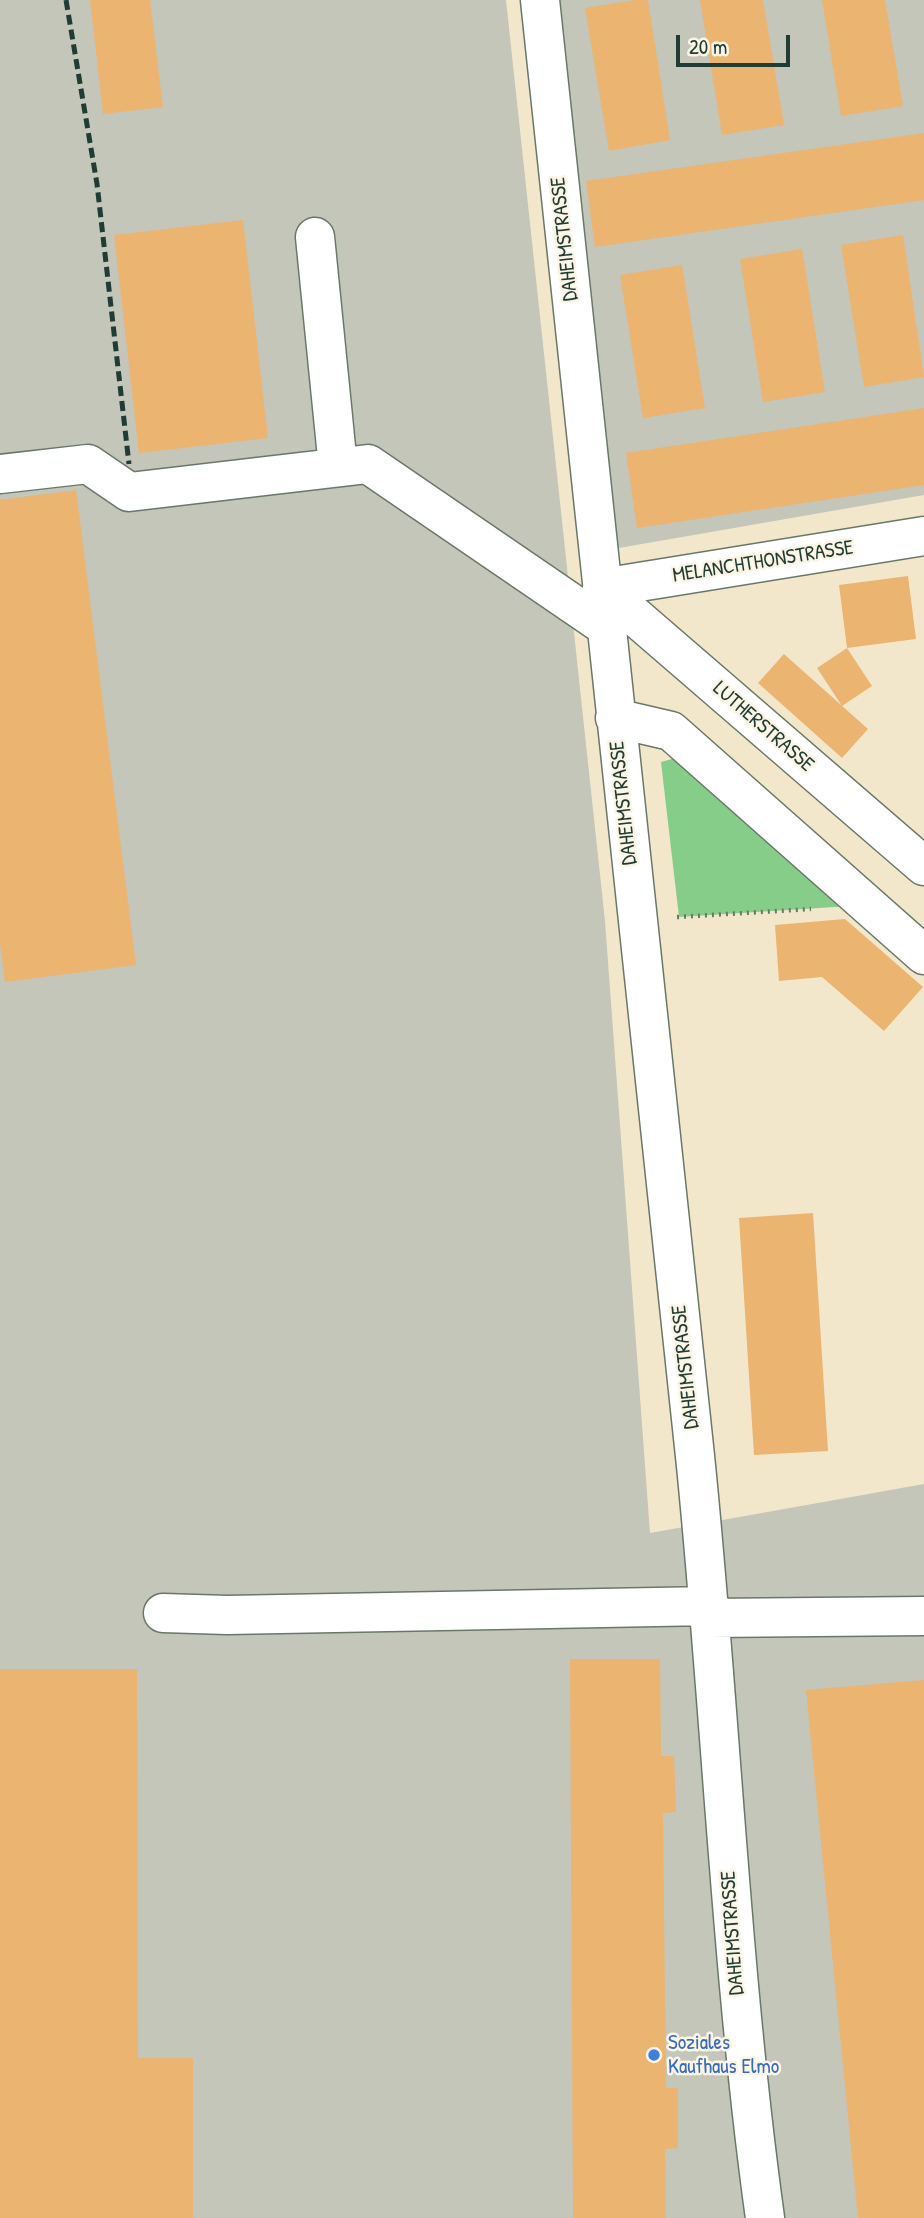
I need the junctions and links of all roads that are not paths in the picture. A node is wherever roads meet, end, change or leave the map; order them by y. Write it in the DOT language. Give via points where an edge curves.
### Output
graph roads {
  1 [pos="540,0"];
  2 [pos="315,237"];
  3 [pos="338,467"];
  4 [pos="0,474"];
  5 [pos="924,536"];
  6 [pos="601,588"];
  7 [pos="606,626"];
  8 [pos="615,718"];
  9 [pos="924,866"];
  10 [pos="924,955"];
  11 [pos="711,1612"];
  12 [pos="163,1613"];
  13 [pos="924,1616"];
  14 [pos="765,2218"];
  1 -- 6 [label="street, DAHEIMSTRASSE"];
  2 -- 3 [label="street"];
  3 -- 4 [label="street" via="129,492 88,464"];
  3 -- 7 [label="street" via="368,464"];
  5 -- 6 [label="street, MELANCHTHONSTRASSE"];
  6 -- 7 [label="street, DAHEIMSTRASSE"];
  6 -- 9 [label="street, LUTHERSTRASSE"];
  7 -- 8 [label="street, DAHEIMSTRASSE"];
  8 -- 10 [label="street" via="671,731"];
  8 -- 11 [label="street, DAHEIMSTRASSE"];
  11 -- 12 [label="street"];
  11 -- 13 [label="street"];
  11 -- 14 [label="street, DAHEIMSTRASSE" via="737,1994"];
}
